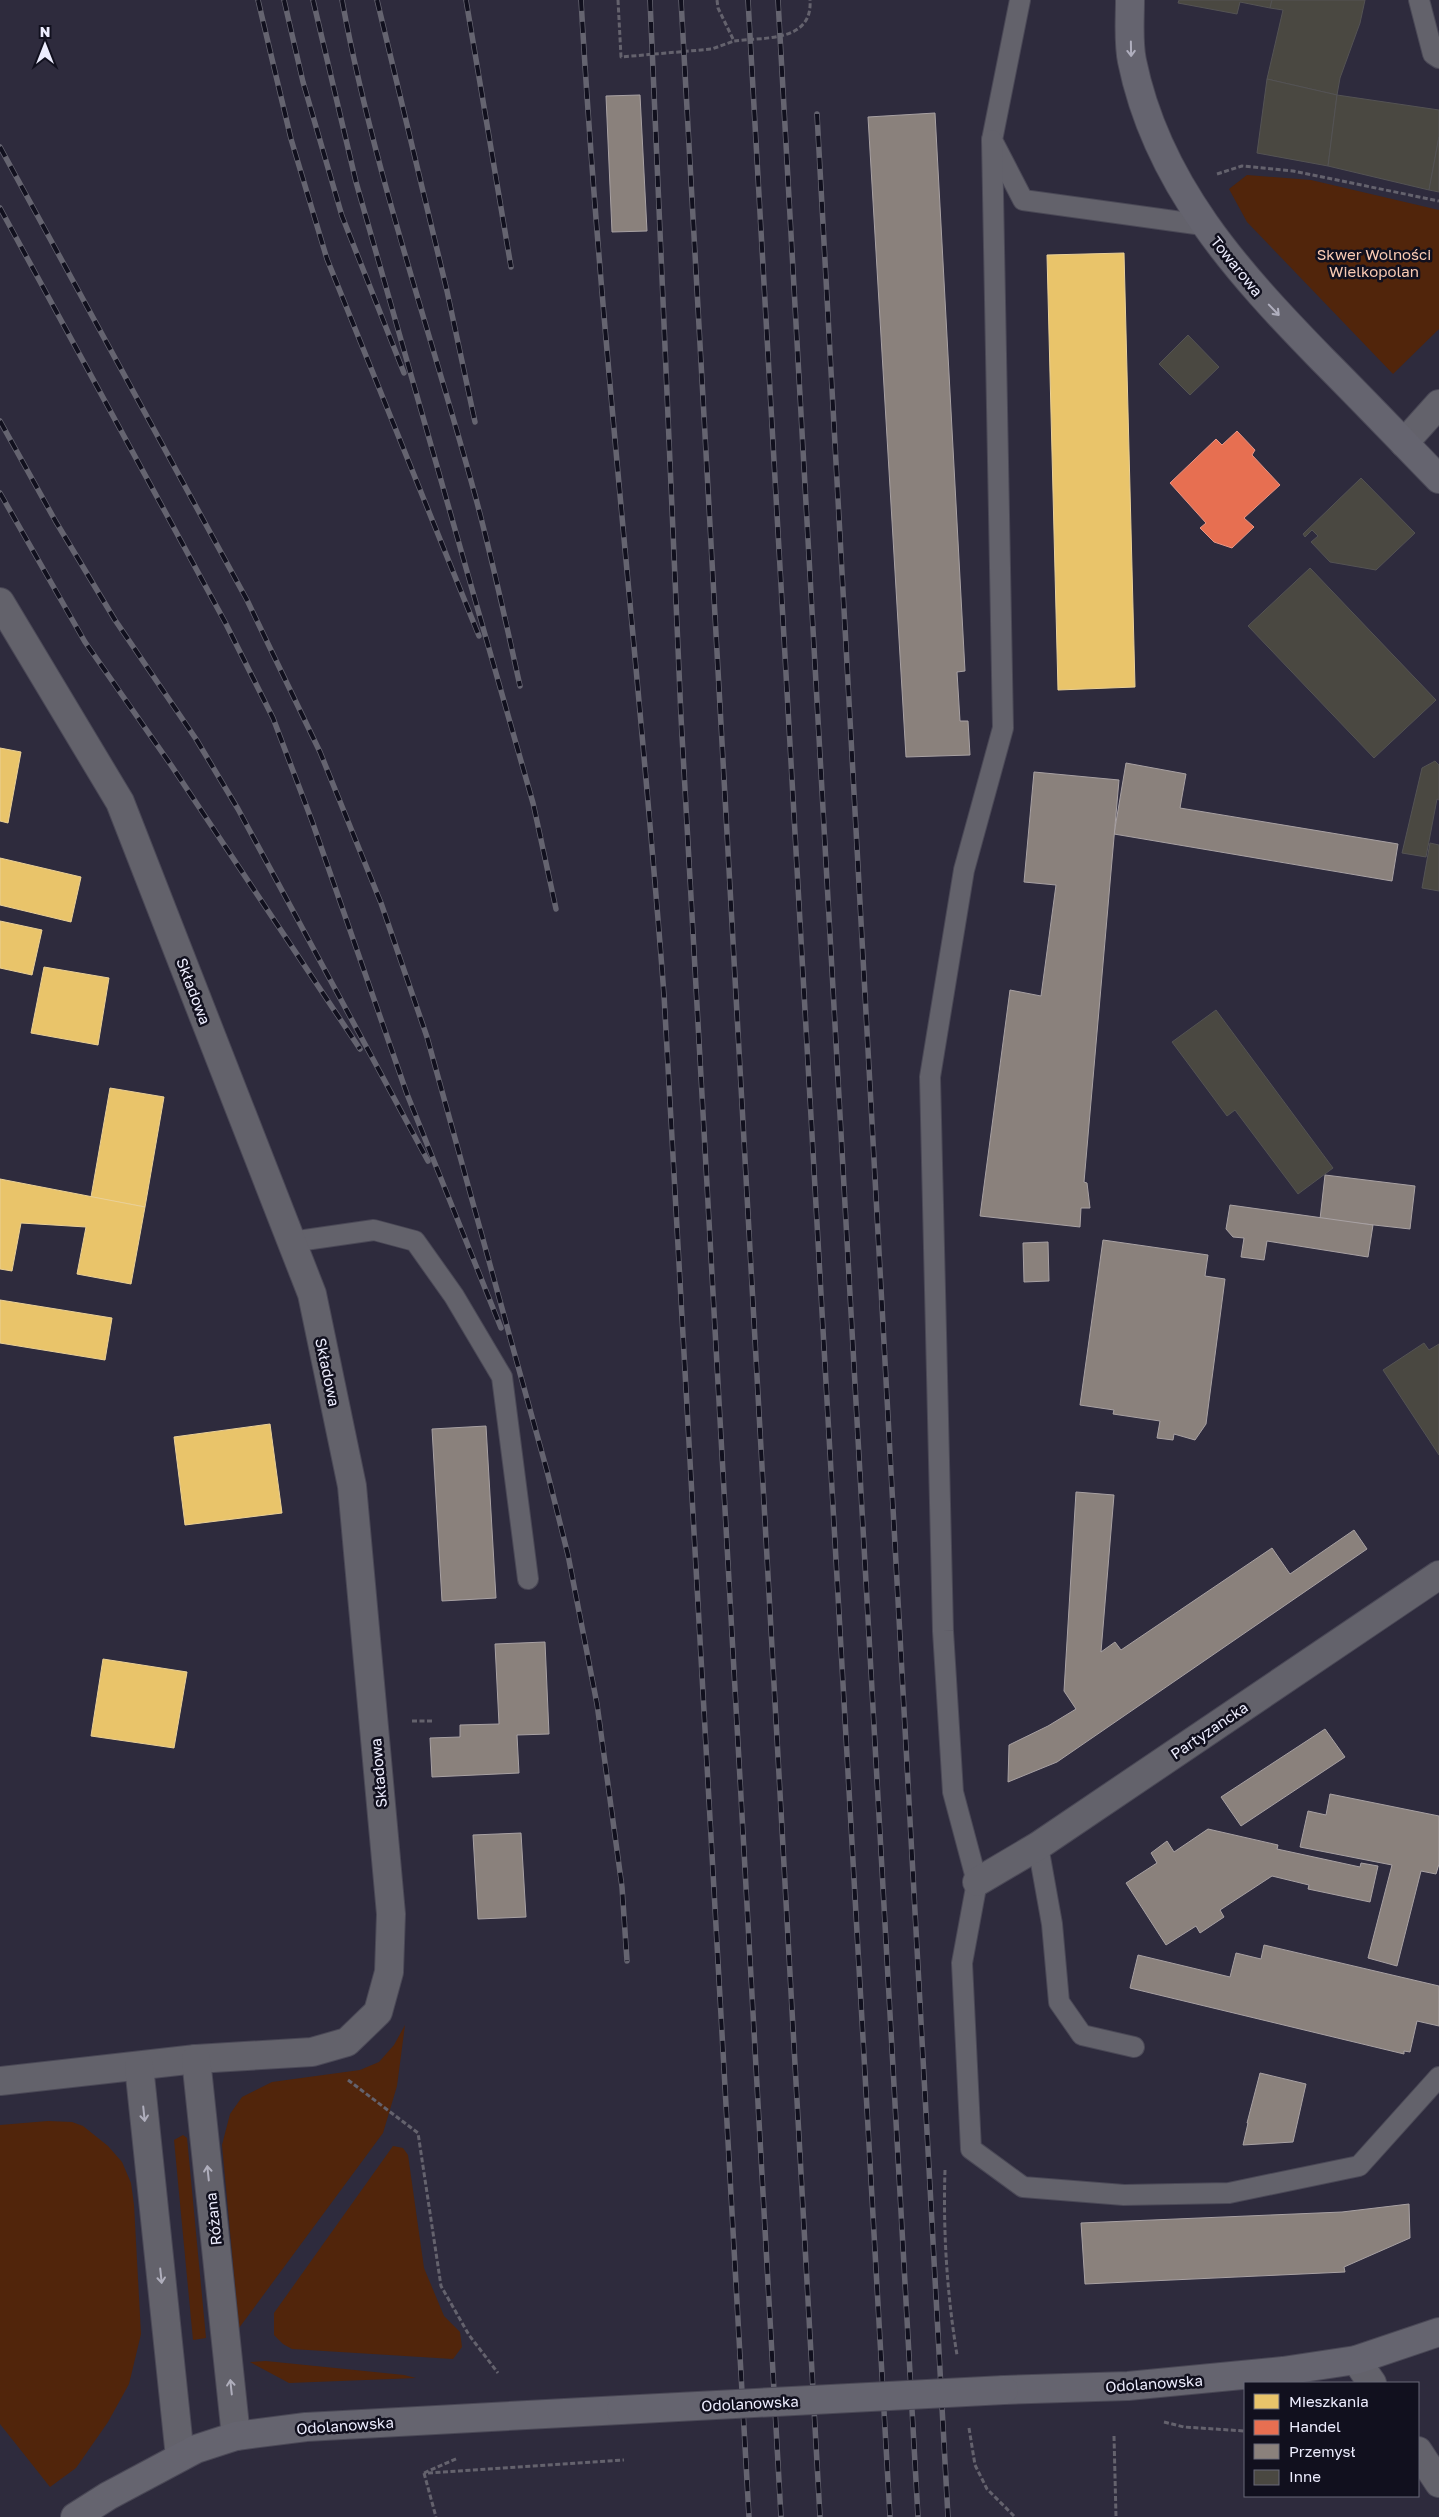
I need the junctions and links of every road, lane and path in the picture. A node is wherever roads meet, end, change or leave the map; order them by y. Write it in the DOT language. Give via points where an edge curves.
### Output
graph roads {
  1 [pos="618,0"];
  2 [pos="718,0"];
  3 [pos="810,0"];
  4 [pos="1020,0"];
  5 [pos="1130,0"];
  6 [pos="1419,0"];
  7 [pos="734,41"];
  8 [pos="1439,58"];
  9 [pos="992,140"];
  10 [pos="1214,175"];
  11 [pos="1439,201"];
  12 [pos="1203,225"];
  13 [pos="1439,404"];
  14 [pos="1404,443"];
  15 [pos="1439,479"];
  16 [pos="0,602"];
  17 [pos="292,1242"];
  18 [pos="1439,1575"];
  19 [pos="528,1579"];
  20 [pos="1038,1846"];
  21 [pos="977,1882"];
  22 [pos="1134,2047"];
  23 [pos="312,2052"];
  24 [pos="196,2059"];
  25 [pos="139,2066"];
  26 [pos="1439,2077"];
  27 [pos="0,2081"];
  28 [pos="945,2167"];
  29 [pos="1439,2332"];
  30 [pos="958,2360"];
  31 [pos="1356,2360"];
  32 [pos="498,2373"];
  33 [pos="1234,2376"];
  34 [pos="1258,2382"];
  35 [pos="1371,2382"];
  36 [pos="969,2427"];
  37 [pos="1184,2428"];
  38 [pos="1244,2431"];
  39 [pos="236,2436"];
  40 [pos="1114,2436"];
  41 [pos="180,2458"];
  42 [pos="624,2460"];
  43 [pos="75,2517"];
  44 [pos="436,2517"];
  45 [pos="1016,2517"];
  46 [pos="1116,2517"];
  1 -- 7 [label="path" via="621,57 712,49"];
  2 -- 7 [label="path" via="718,8"];
  3 -- 7 [label="path" via="811,8 801,27 780,38"];
  4 -- 9 [label="lane"];
  5 -- 12 [label="main road, Towarowa, one-way" via="1131,58 1140,95 1157,142"];
  6 -- 8 [label="lane" via="1433,54"];
  9 -- 12 [label="lane" via="1023,200"];
  9 -- 21 [label="lane" via="1003,728 964,870 930,1077 944,1641 952,1792"];
  10 -- 11 [label="path" via="1242,166 1294,171"];
  12 -- 14 [label="main road, Towarowa, one-way" via="1260,295"];
  13 -- 14 [label="street"];
  14 -- 15 [label="main road, Towarowa"];
  16 -- 17 [label="street, Składowa" via="120,802"];
  17 -- 19 [label="lane" via="374,1230 415,1241 454,1296 502,1377"];
  17 -- 23 [label="street, Składowa" via="312,1294 352,1486 391,1914 389,1972 378,2012 348,2042"];
  18 -- 20 [label="street, Partyzancka"];
  20 -- 21 [label="street, Partyzancka"];
  20 -- 22 [label="lane" via="1052,1924 1059,2002 1082,2035"];
  21 -- 26 [label="lane" via="962,1963 971,2149 1023,2188 1124,2195 1229,2193 1359,2166"];
  23 -- 24 [label="street, Składowa"];
  23 -- 32 [label="path" via="418,2133 441,2286 469,2335"];
  24 -- 25 [label="street"];
  39 -- 24 [label="street, Różana, one-way"];
  25 -- 27 [label="street"];
  25 -- 41 [label="street, one-way"];
  28 -- 30 [label="path" via="943,2211 948,2303"];
  29 -- 31 [label="main road, Odolanowska"];
  31 -- 33 [label="main road, Odolanowska"];
  31 -- 35 [label="street"];
  33 -- 34 [label="street"];
  33 -- 39 [label="main road, Odolanowska, bridge" via="1128,2386 306,2427"];
  36 -- 45 [label="path" via="975,2465 987,2489"];
  37 -- 38 [label="path"];
  39 -- 41 [label="main road, Odolanowska"];
  40 -- 46 [label="path"];
  41 -- 43 [label="main road, Odolanowska"];
  42 -- 44 [label="path" via="424,2473"];
}
